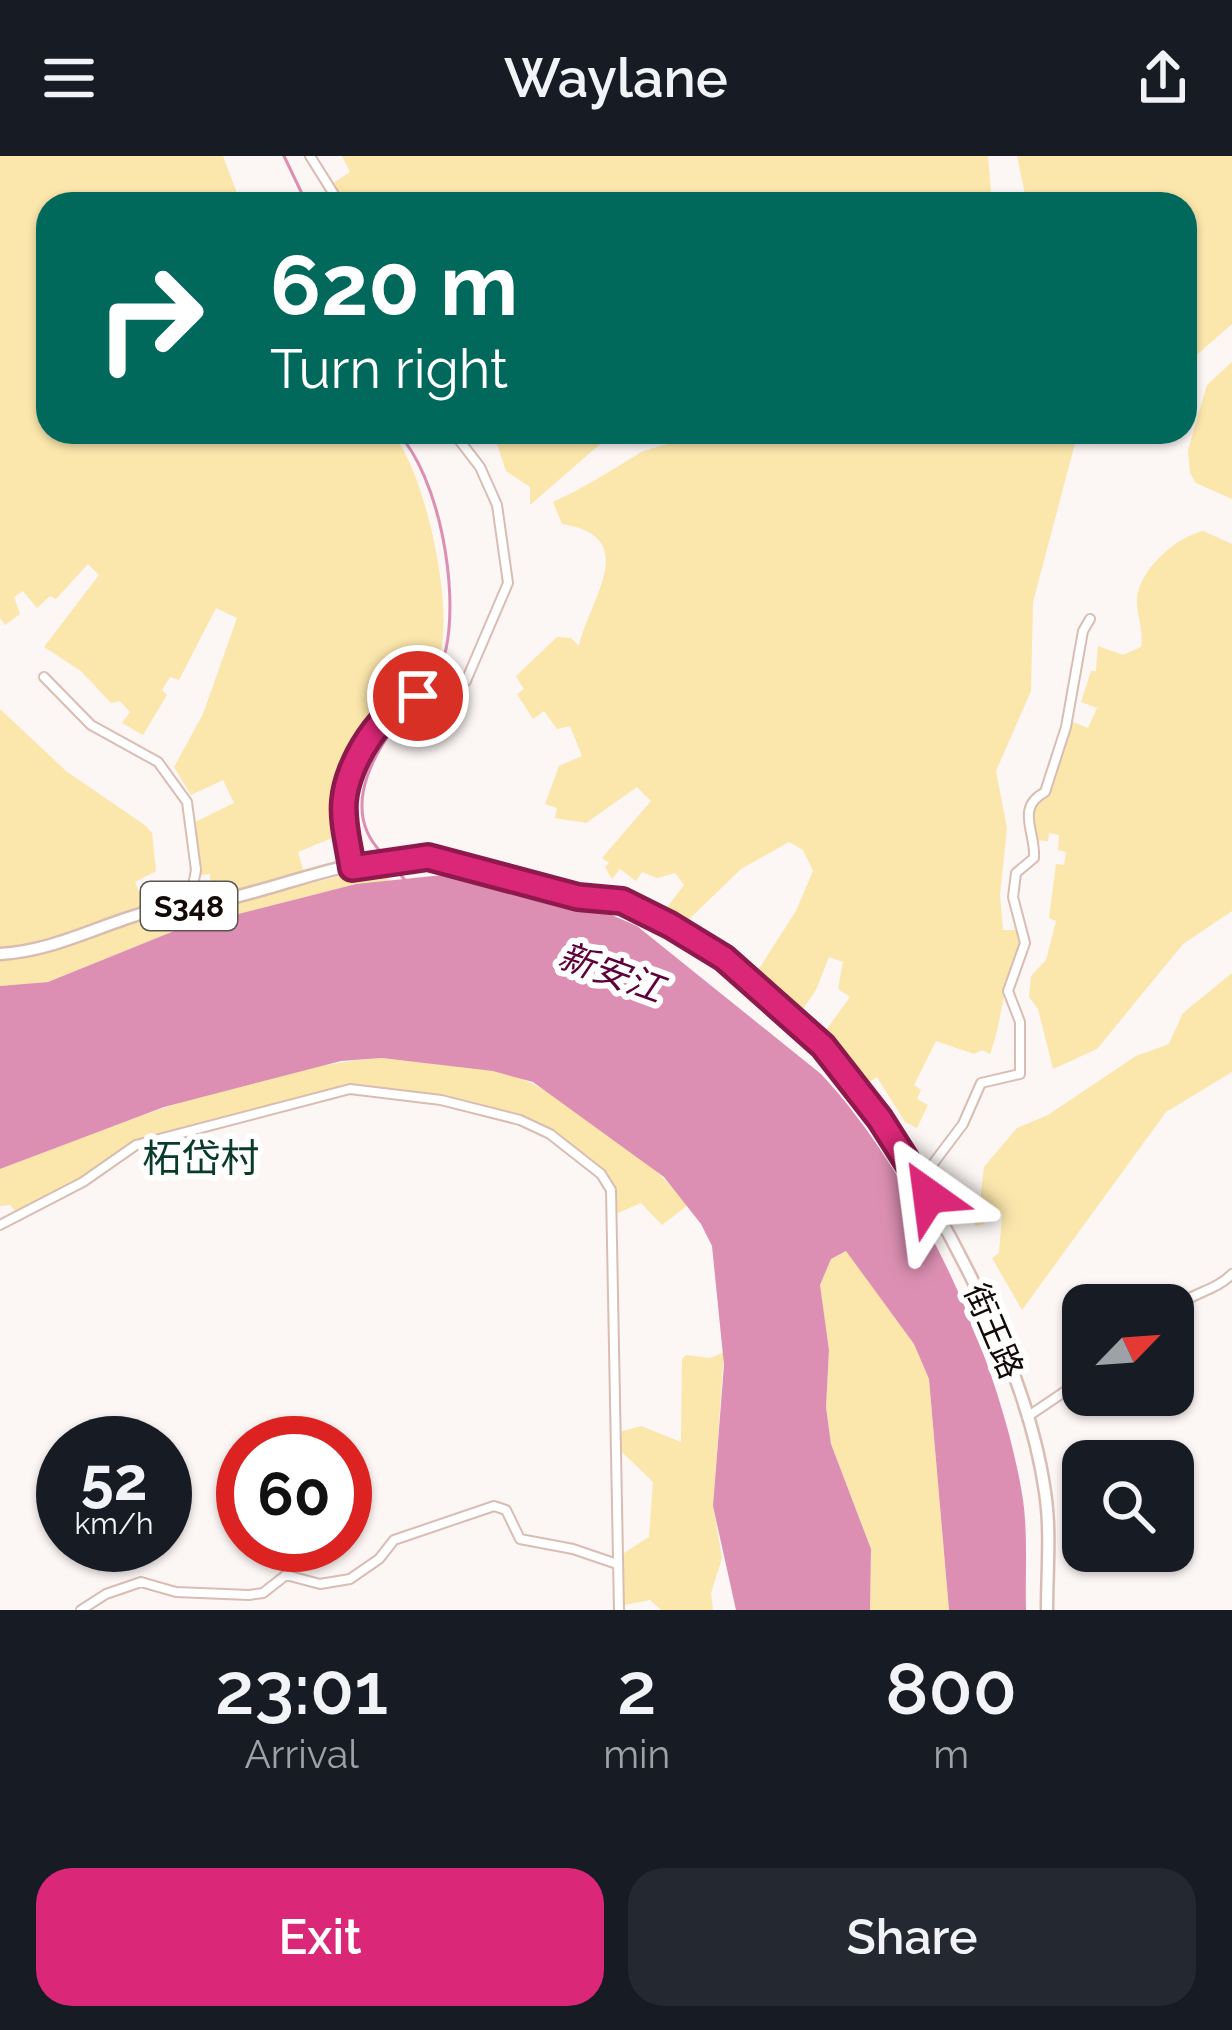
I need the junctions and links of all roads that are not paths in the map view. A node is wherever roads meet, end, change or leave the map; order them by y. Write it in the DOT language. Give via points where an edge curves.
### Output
graph roads {
  1 [pos="310,156"];
  2 [pos="332,192"];
  3 [pos="462,444"];
  4 [pos="1090,619"];
  5 [pos="44,677"];
  6 [pos="352,868"];
  7 [pos="189,906"];
  8 [pos="0,954"];
  9 [pos="920,1181"];
  10 [pos="0,1225"];
  11 [pos="1232,1274"];
  12 [pos="1194,1294"];
  13 [pos="1062,1393"];
  14 [pos="1027,1417"];
  15 [pos="617,1564"];
  16 [pos="81,1610"];
  17 [pos="619,1610"];
  18 [pos="1047,1610"];
  1 -- 2 [label="street"];
  3 -- 6 [label="street" via="497,505 508,583 466,681 403,702 366,745 344,802"];
  4 -- 9 [label="street" via="1046,790 1028,811 1034,858 1016,874 1025,944 1008,994 1020,1022 1020,1074 981,1083 963,1124"];
  5 -- 7 [label="street" via="92,725 158,762 187,802 196,866"];
  6 -- 7 [label="main road, 街王路 / S348"];
  6 -- 9 [label="main road, 街王路 / S348" via="428,857 622,901 714,950 823,1046"];
  7 -- 8 [label="main road, 街王路 / S348"];
  9 -- 14 [label="main road, 街王路 / S348" via="997,1328"];
  10 -- 15 [label="street" via="136,1145 330,1091 441,1100 550,1134 611,1190"];
  11 -- 12 [label="street"];
  13 -- 14 [label="street"];
  14 -- 18 [label="main road, 街王路 / S348" via="1046,1502"];
  15 -- 16 [label="street" via="520,1539 506,1510 494,1506 391,1541 350,1579 320,1584 286,1575 249,1595 141,1582"];
  15 -- 17 [label="street"];
}
